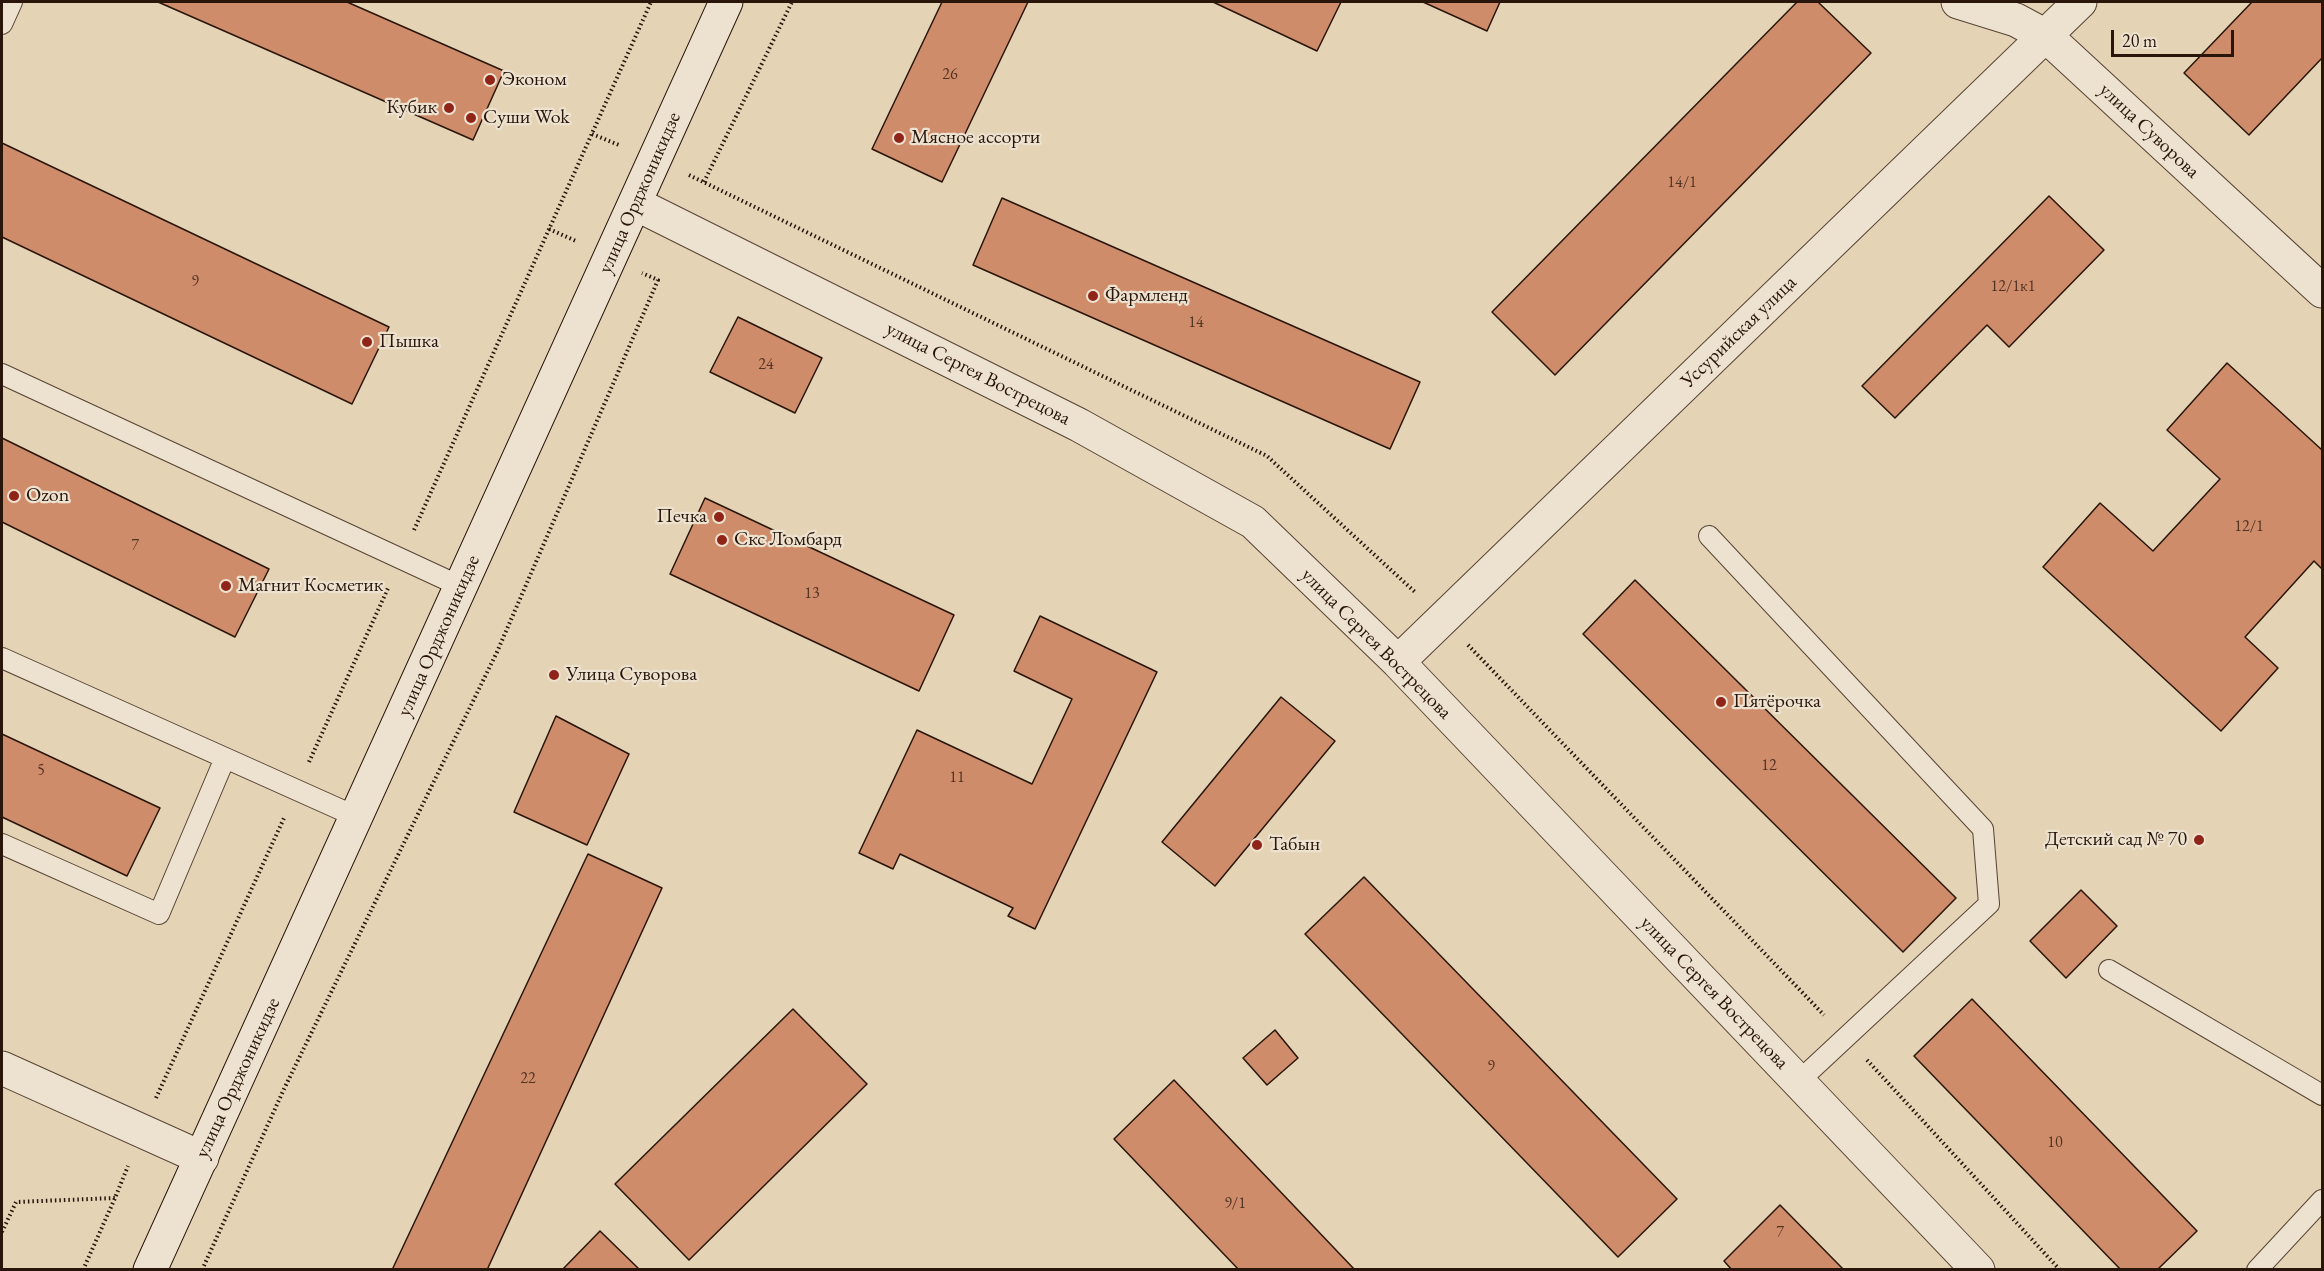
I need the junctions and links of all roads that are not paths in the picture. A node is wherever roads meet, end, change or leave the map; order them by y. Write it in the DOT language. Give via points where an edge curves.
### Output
graph roads {
  1 [pos="12,2"];
  2 [pos="726,2"];
  3 [pos="1958,2"];
  4 [pos="2080,2"];
  5 [pos="2,24"];
  6 [pos="2046,36"];
  7 [pos="636,204"];
  8 [pos="2322,291"];
  9 [pos="2,374"];
  10 [pos="1709,536"];
  11 [pos="462,586"];
  12 [pos="2,658"];
  13 [pos="1398,662"];
  14 [pos="225,758"];
  15 [pos="357,817"];
  16 [pos="2,844"];
  17 [pos="2109,970"];
  18 [pos="2,1068"];
  19 [pos="1799,1081"];
  20 [pos="2322,1095"];
  21 [pos="202,1158"];
  22 [pos="2322,1200"];
  23 [pos="150,1269"];
  24 [pos="1978,1269"];
  25 [pos="2257,1269"];
  1 -- 5 [label="lane"];
  2 -- 7 [label="street, улица Орджоникидзе"];
  3 -- 6 [label="street, улица Суворова" via="2016,20"];
  4 -- 6 [label="street, Уссурийская улица"];
  6 -- 8 [label="street, улица Суворова"];
  6 -- 13 [label="street, Уссурийская улица"];
  7 -- 11 [label="street, улица Орджоникидзе"];
  7 -- 13 [label="street, улица Сергея Вострецова" via="1079,424 1253,522"];
  9 -- 11 [label="lane"];
  10 -- 19 [label="lane" via="1983,829 1989,904"];
  11 -- 15 [label="street, улица Орджоникидзе"];
  12 -- 14 [label="lane"];
  13 -- 19 [label="street, улица Сергея Вострецова"];
  14 -- 15 [label="lane"];
  14 -- 16 [label="lane" via="159,914"];
  15 -- 21 [label="street, улица Орджоникидзе"];
  17 -- 20 [label="lane"];
  18 -- 21 [label="street"];
  19 -- 24 [label="street, улица Сергея Вострецова"];
  21 -- 23 [label="street, улица Орджоникидзе"];
  22 -- 25 [label="lane"];
}
